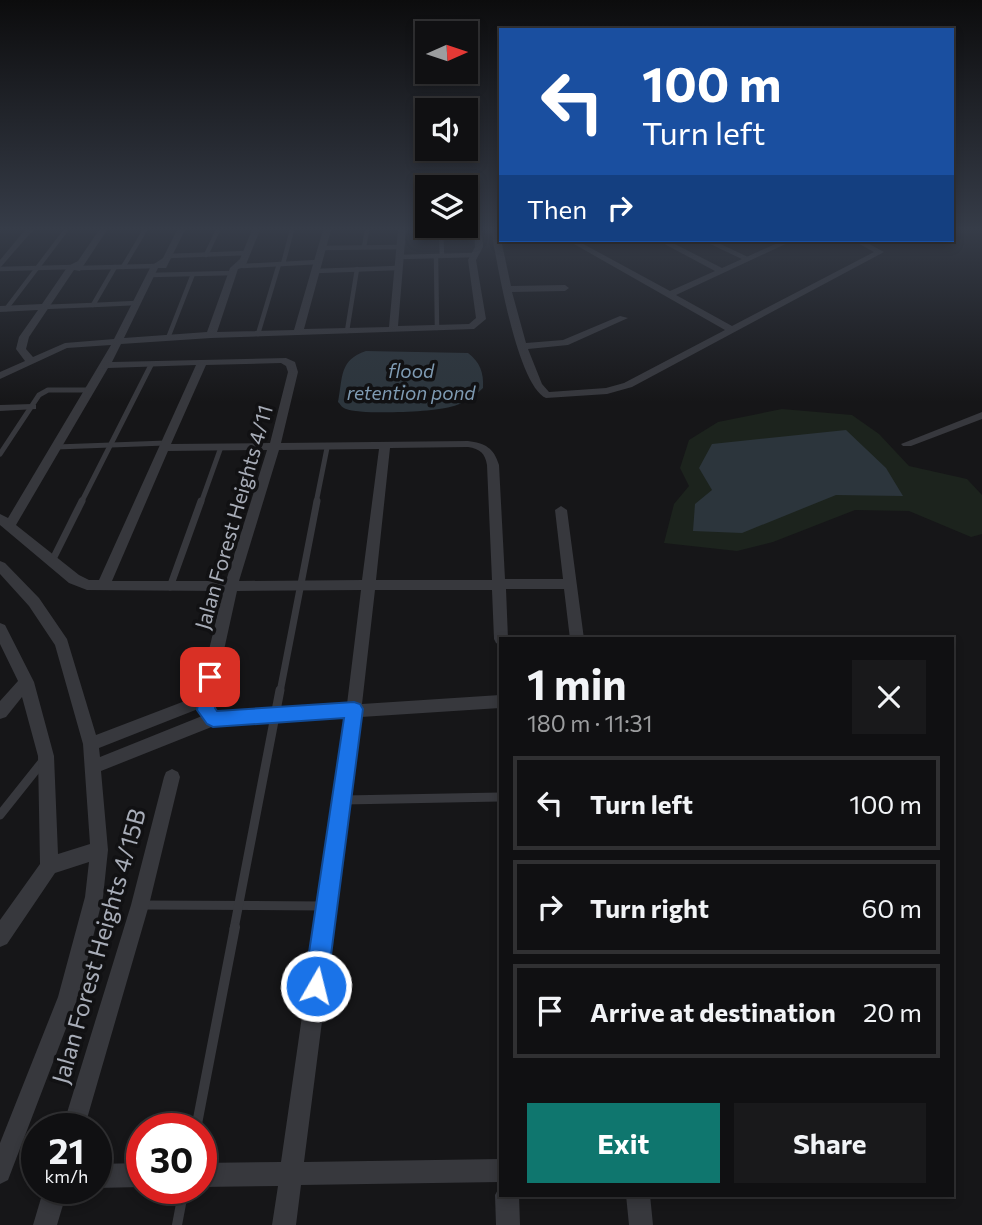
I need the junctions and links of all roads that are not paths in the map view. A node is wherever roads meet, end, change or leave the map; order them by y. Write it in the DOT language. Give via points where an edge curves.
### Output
graph roads {
  1 [pos="22,287"];
  2 [pos="59,287"];
  3 [pos="103,287"];
  4 [pos="144,287"];
  5 [pos="188,287"];
  6 [pos="231,287"];
  7 [pos="273,287"];
  8 [pos="311,287"];
  9 [pos="354,287"];
  10 [pos="396,287"];
  11 [pos="437,287"];
  12 [pos="476,287"];
  13 [pos="655,287"];
  14 [pos="686,287"];
  15 [pos="813,287"];
  16 [pos="565,288"];
  17 [pos="506,289"];
  18 [pos="669,295"];
  19 [pos="136,303"];
  20 [pos="93,305"];
  21 [pos="43,307"];
  22 [pos="3,309"];
  23 [pos="623,318"];
  24 [pos="438,328"];
  25 [pos="393,330"];
  26 [pos="732,330"];
  27 [pos="347,331"];
  28 [pos="298,333"];
  29 [pos="258,334"];
  30 [pos="211,335"];
  31 [pos="168,338"];
  32 [pos="118,340"];
  33 [pos="523,346"];
  34 [pos="31,361"];
  35 [pos="107,363"];
  36 [pos="202,363"];
  37 [pos="151,365"];
  38 [pos="0,376"];
  39 [pos="89,390"];
  40 [pos="32,407"];
  41 [pos="0,408"];
  42 [pos="982,415"];
  43 [pos="907,444"];
  44 [pos="112,445"];
  45 [pos="165,445"];
  46 [pos="385,446"];
  47 [pos="56,447"];
  48 [pos="221,447"];
  49 [pos="273,447"];
  50 [pos="327,448"];
  51 [pos="0,454"];
  52 [pos="561,510"];
  53 [pos="5,521"];
  54 [pos="52,561"];
  55 [pos="0,566"];
  56 [pos="570,584"];
  57 [pos="301,585"];
  58 [pos="368,585"];
  59 [pos="103,586"];
  60 [pos="231,586"];
  61 [pos="499,586"];
  62 [pos="170,587"];
  63 [pos="0,629"];
  64 [pos="500,637"];
  65 [pos="577,637"];
  66 [pos="26,682"];
  67 [pos="205,700"];
  68 [pos="499,702"];
  69 [pos="354,709"];
  70 [pos="0,712"];
  71 [pos="276,714"];
  72 [pos="213,719"];
  73 [pos="91,744"];
  74 [pos="46,756"];
  75 [pos="93,767"];
  76 [pos="172,777"];
  77 [pos="499,797"];
  78 [pos="341,800"];
  79 [pos="0,815"];
  80 [pos="99,850"];
  81 [pos="49,866"];
  82 [pos="140,905"];
  83 [pos="239,906"];
  84 [pos="327,906"];
  85 [pos="0,937"];
  86 [pos="78,1113"];
  87 [pos="199,1113"];
  88 [pos="499,1171"];
  89 [pos="0,1172"];
  90 [pos="290,1174"];
  91 [pos="217,1175"];
  92 [pos="507,1197"];
  93 [pos="638,1197"];
  94 [pos="52,1204"];
  95 [pos="181,1204"];
  96 [pos="46,1225"];
  97 [pos="177,1225"];
  98 [pos="284,1225"];
  99 [pos="508,1225"];
  100 [pos="641,1225"];
  1 -- 22 [label="lane"];
  2 -- 21 [label="street"];
  3 -- 20 [label="lane"];
  4 -- 19 [label="street"];
  5 -- 31 [label="lane"];
  6 -- 30 [label="street"];
  7 -- 29 [label="lane"];
  8 -- 28 [label="street"];
  9 -- 27 [label="lane"];
  10 -- 25 [label="street"];
  11 -- 24 [label="lane"];
  12 -- 24 [label="street" via="478,324"];
  13 -- 18 [label="street"];
  14 -- 18 [label="street"];
  15 -- 26 [label="street"];
  16 -- 17 [label="street"];
  17 -- 33 [label="street"];
  18 -- 26 [label="street"];
  19 -- 20 [label="lane"];
  19 -- 32 [label="street"];
  20 -- 21 [label="lane"];
  21 -- 22 [label="street"];
  21 -- 34 [label="street" via="21,349"];
  23 -- 33 [label="street" via="565,343"];
  24 -- 25 [label="street"];
  25 -- 27 [label="street"];
  26 -- 33 [label="street" via="628,385 560,396 539,391"];
  27 -- 28 [label="street"];
  28 -- 29 [label="street"];
  29 -- 30 [label="street"];
  30 -- 31 [label="street"];
  31 -- 32 [label="street"];
  32 -- 34 [label="street" via="65,346"];
  32 -- 35 [label="street"];
  34 -- 38 [label="street"];
  35 -- 37 [label="street"];
  35 -- 39 [label="street"];
  36 -- 37 [label="street"];
  36 -- 45 [label="street"];
  36 -- 49 [label="street, Jalan Forest Heights 4/11" via="283,360 291,365"];
  37 -- 44 [label="lane"];
  39 -- 40 [label="lane" via="48,390 39,394"];
  39 -- 47 [label="street"];
  40 -- 41 [label="street"];
  40 -- 51 [label="lane"];
  42 -- 43 [label="street"];
  44 -- 45 [label="lane"];
  44 -- 47 [label="lane"];
  44 -- 54 [label="lane"];
  45 -- 48 [label="street"];
  45 -- 59 [label="street"];
  46 -- 50 [label="street"];
  46 -- 58 [label="street"];
  46 -- 61 [label="street" via="468,444 491,452"];
  47 -- 53 [label="street"];
  48 -- 49 [label="street"];
  48 -- 62 [label="lane"];
  49 -- 50 [label="street"];
  49 -- 60 [label="street, Jalan Forest Heights 4/11"];
  50 -- 57 [label="lane"];
  52 -- 56 [label="street"];
  53 -- 54 [label="street"];
  54 -- 59 [label="street" via="74,579"];
  55 -- 73 [label="street" via="50,621 62,643"];
  56 -- 61 [label="street"];
  56 -- 65 [label="street"];
  57 -- 58 [label="street"];
  57 -- 60 [label="street"];
  57 -- 71 [label="lane"];
  58 -- 61 [label="street"];
  58 -- 69 [label="street"];
  59 -- 62 [label="street"];
  60 -- 62 [label="street"];
  60 -- 67 [label="street, Jalan Forest Heights 4/11"];
  61 -- 64 [label="street"];
  63 -- 66 [label="street"];
  66 -- 70 [label="street"];
  66 -- 74 [label="street"];
  67 -- 72 [label="street"];
  67 -- 73 [label="street"];
  68 -- 69 [label="street"];
  69 -- 71 [label="street"];
  69 -- 78 [label="street"];
  71 -- 72 [label="street"];
  71 -- 83 [label="lane"];
  72 -- 75 [label="street"];
  73 -- 75 [label="street"];
  74 -- 79 [label="lane"];
  74 -- 81 [label="street"];
  75 -- 80 [label="street"];
  76 -- 82 [label="street, Jalan Forest Heights 4/15B"];
  77 -- 78 [label="lane"];
  78 -- 84 [label="street"];
  80 -- 81 [label="street"];
  80 -- 89 [label="street" via="94,897 68,996"];
  81 -- 85 [label="street"];
  82 -- 83 [label="lane"];
  82 -- 86 [label="street, Jalan Forest Heights 4/15B"];
  83 -- 84 [label="lane"];
  83 -- 87 [label="lane"];
  84 -- 90 [label="street"];
  88 -- 90 [label="street"];
  90 -- 91 [label="street"];
  90 -- 98 [label="street"];
  92 -- 99 [label="street"];
  93 -- 100 [label="street"];
  94 -- 96 [label="street"];
  95 -- 97 [label="lane"];
}
